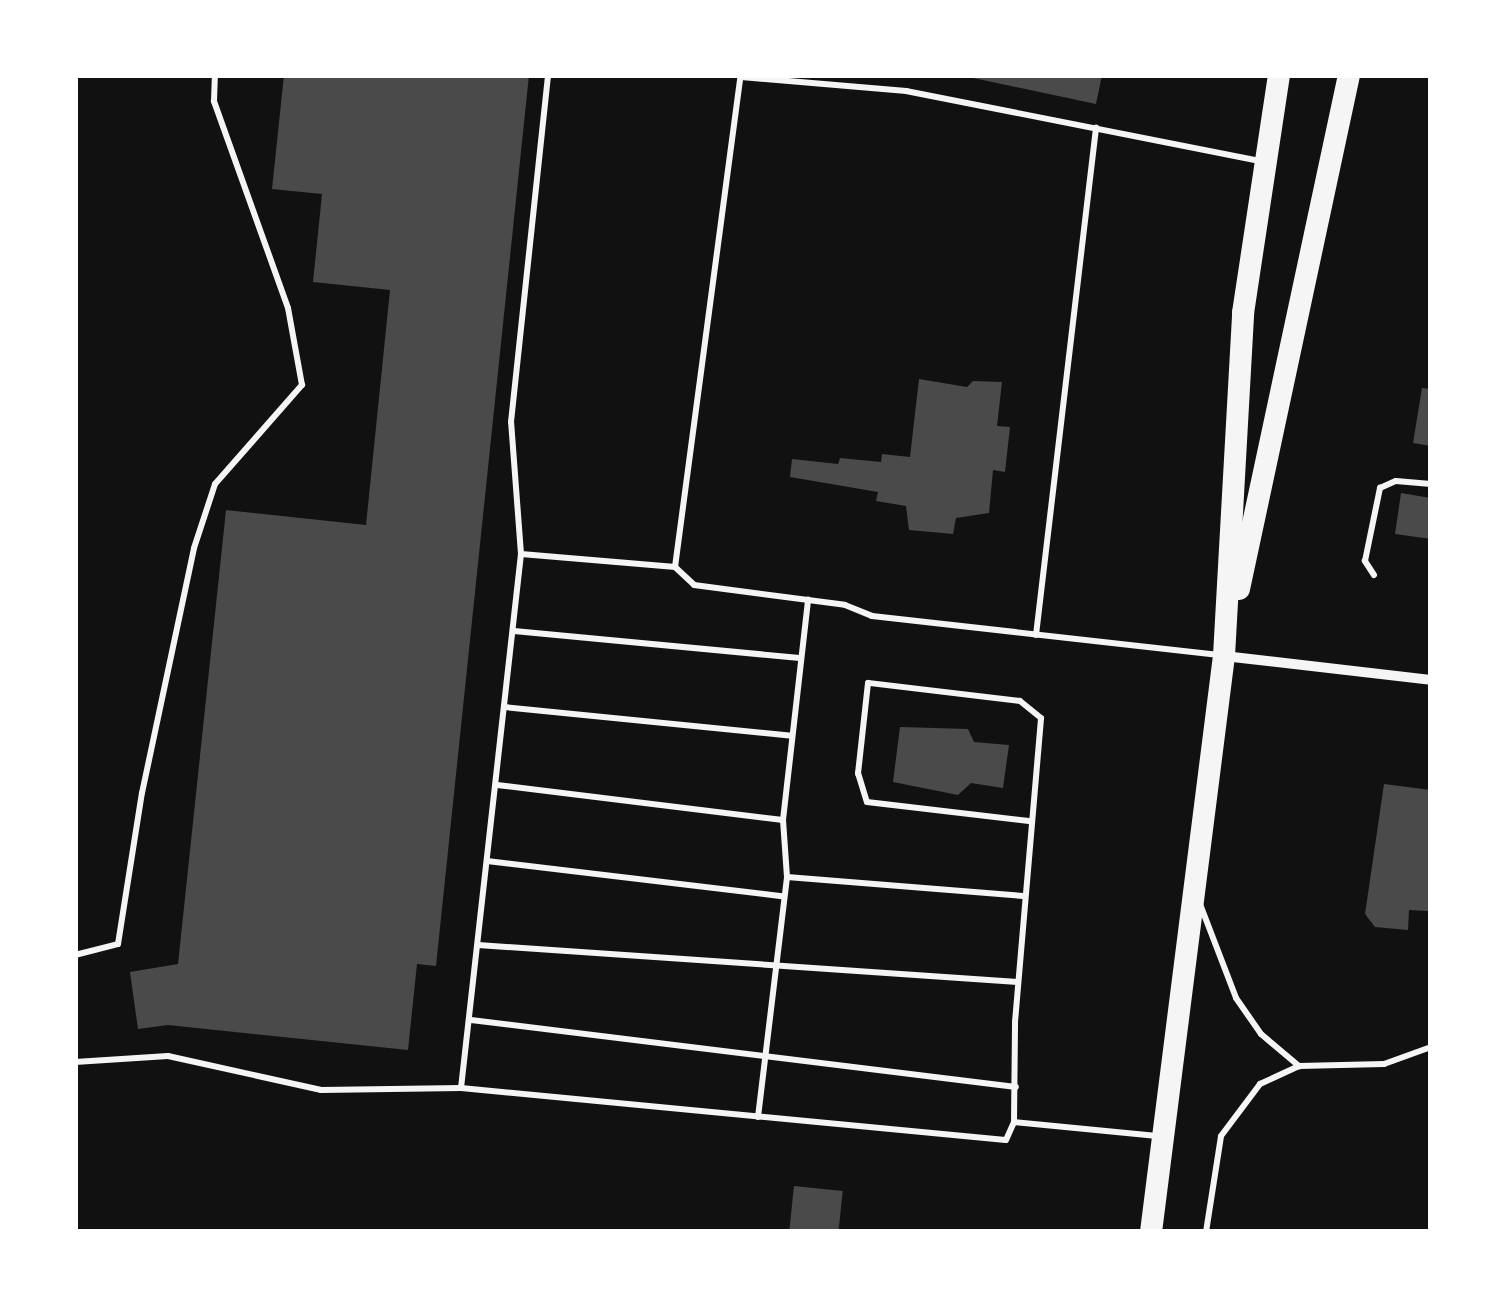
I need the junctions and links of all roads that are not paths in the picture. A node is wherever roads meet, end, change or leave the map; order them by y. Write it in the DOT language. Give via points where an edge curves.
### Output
graph roads {
  1 [pos="214,75"];
  2 [pos="548,75"];
  3 [pos="1279,75"];
  4 [pos="1349,75"];
  5 [pos="741,76"];
  6 [pos="852,79"];
  7 [pos="1096,128"];
  8 [pos="1262,162"];
  9 [pos="1431,484"];
  10 [pos="521,554"];
  11 [pos="674,567"];
  12 [pos="1374,575"];
  13 [pos="808,599"];
  14 [pos="514,631"];
  15 [pos="1036,635"];
  16 [pos="1224,656"];
  17 [pos="800,658"];
  18 [pos="1431,680"];
  19 [pos="504,708"];
  20 [pos="792,736"];
  21 [pos="497,785"];
  22 [pos="783,820"];
  23 [pos="1029,821"];
  24 [pos="487,861"];
  25 [pos="786,877"];
  26 [pos="1194,888"];
  27 [pos="782,896"];
  28 [pos="1024,896"];
  29 [pos="478,945"];
  30 [pos="75,955"];
  31 [pos="777,967"];
  32 [pos="1018,982"];
  33 [pos="471,1020"];
  34 [pos="1431,1047"];
  35 [pos="765,1058"];
  36 [pos="75,1062"];
  37 [pos="1299,1066"];
  38 [pos="1016,1087"];
  39 [pos="461,1088"];
  40 [pos="758,1117"];
  41 [pos="1014,1122"];
  42 [pos="1162,1136"];
  43 [pos="1152,1232"];
  44 [pos="1206,1232"];
  1 -- 30 [label="lane" via="214,101 288,308 302,385 215,484 194,548 142,793 118,944"];
  2 -- 10 [label="lane" via="511,422"];
  3 -- 8 [label="highway"];
  4 -- 16 [label="highway"];
  5 -- 6 [label="lane"];
  5 -- 11 [label="lane"];
  6 -- 7 [label="lane"];
  7 -- 8 [label="lane"];
  7 -- 15 [label="lane"];
  8 -- 16 [label="highway" via="1243,313"];
  9 -- 12 [label="lane" via="1396,481 1380,488 1365,560"];
  10 -- 11 [label="lane"];
  10 -- 14 [label="lane"];
  11 -- 13 [label="lane" via="694,585"];
  13 -- 15 [label="lane" via="872,616"];
  13 -- 17 [label="lane"];
  14 -- 17 [label="lane"];
  14 -- 19 [label="lane"];
  15 -- 16 [label="lane"];
  16 -- 18 [label="street"];
  16 -- 26 [label="highway"];
  17 -- 20 [label="lane"];
  19 -- 20 [label="lane"];
  19 -- 21 [label="lane"];
  20 -- 22 [label="lane"];
  21 -- 22 [label="lane"];
  21 -- 24 [label="lane"];
  22 -- 25 [label="lane"];
  23 -- 23 [label="lane" via="867,802 858,773 868,684 1020,701 1041,718"];
  23 -- 28 [label="lane"];
  24 -- 27 [label="lane"];
  24 -- 29 [label="lane"];
  25 -- 27 [label="lane"];
  25 -- 28 [label="lane"];
  26 -- 37 [label="lane" via="1236,998 1261,1034"];
  26 -- 42 [label="highway"];
  27 -- 31 [label="lane"];
  28 -- 32 [label="lane"];
  29 -- 31 [label="lane"];
  29 -- 33 [label="lane"];
  31 -- 32 [label="lane"];
  31 -- 35 [label="lane"];
  32 -- 38 [label="lane"];
  33 -- 35 [label="lane"];
  33 -- 39 [label="lane"];
  34 -- 37 [label="lane" via="1384,1064"];
  35 -- 38 [label="lane"];
  35 -- 40 [label="lane"];
  36 -- 39 [label="lane" via="168,1056 321,1090"];
  37 -- 44 [label="lane" via="1260,1084 1222,1136"];
  38 -- 41 [label="lane"];
  39 -- 40 [label="lane"];
  40 -- 41 [label="lane" via="1006,1140"];
  41 -- 42 [label="lane"];
  42 -- 43 [label="highway"];
}
